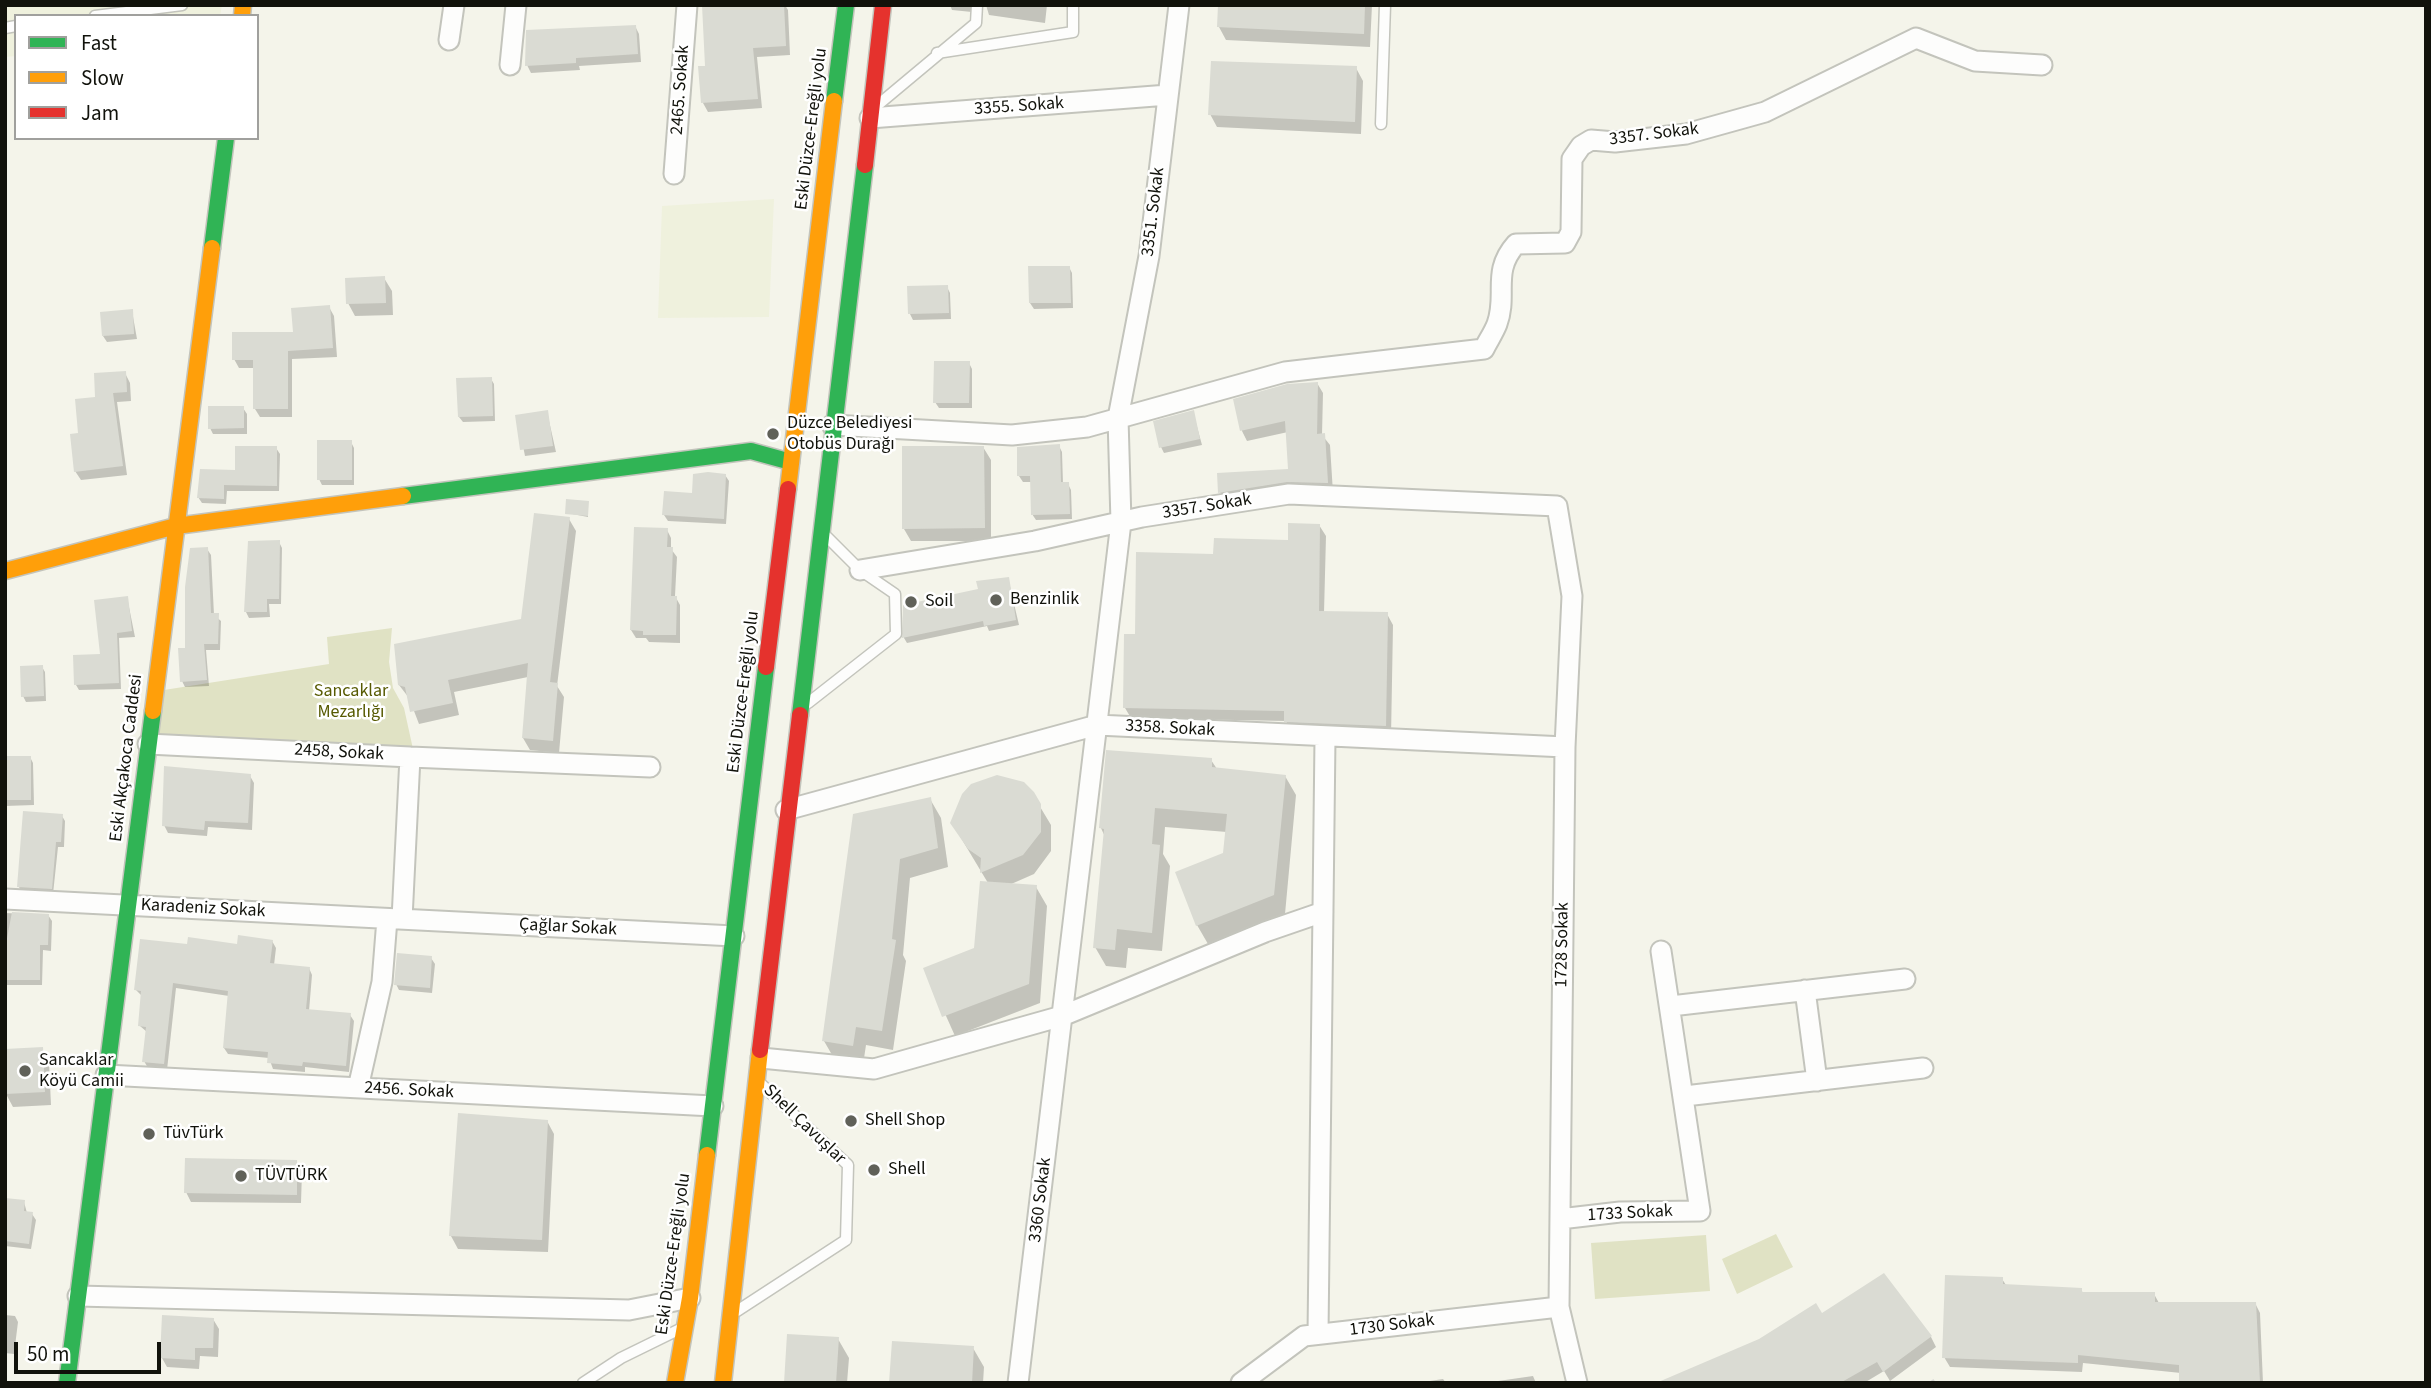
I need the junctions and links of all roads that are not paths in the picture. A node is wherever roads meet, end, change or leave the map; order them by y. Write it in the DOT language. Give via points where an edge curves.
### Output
graph roads {
  1 [pos="182,5"];
  2 [pos="454,5"];
  3 [pos="516,5"];
  4 [pos="687,5"];
  5 [pos="846,5"];
  6 [pos="883,5"];
  7 [pos="977,5"];
  8 [pos="1073,5"];
  9 [pos="1179,5"];
  10 [pos="1385,5"];
  11 [pos="111,14"];
  12 [pos="449,40"];
  13 [pos="937,53"];
  14 [pos="510,65"];
  15 [pos="2042,65"];
  16 [pos="1168,95"];
  17 [pos="871,115"];
  18 [pos="1381,124"];
  19 [pos="226,140"];
  20 [pos="674,174"];
  21 [pos="1118,418"];
  22 [pos="832,425"];
  23 [pos="791,462"];
  24 [pos="1557,506"];
  25 [pos="1121,522"];
  26 [pos="176,526"];
  27 [pos="821,531"];
  28 [pos="5,570"];
  29 [pos="860,570"];
  30 [pos="799,710"];
  31 [pos="1097,725"];
  32 [pos="1325,738"];
  33 [pos="148,744"];
  34 [pos="1565,747"];
  35 [pos="410,757"];
  36 [pos="650,767"];
  37 [pos="786,810"];
  38 [pos="5,899"];
  39 [pos="128,906"];
  40 [pos="1323,912"];
  41 [pos="394,919"];
  42 [pos="734,936"];
  43 [pos="1661,951"];
  44 [pos="1905,979"];
  45 [pos="1805,990"];
  46 [pos="1671,1006"];
  47 [pos="1062,1016"];
  48 [pos="761,1058"];
  49 [pos="1923,1068"];
  50 [pos="106,1075"];
  51 [pos="1817,1080"];
  52 [pos="759,1083"];
  53 [pos="358,1088"];
  54 [pos="1685,1096"];
  55 [pos="713,1106"];
  56 [pos="1560,1219"];
  57 [pos="78,1296"];
  58 [pos="690,1298"];
  59 [pos="1559,1307"];
  60 [pos="730,1315"];
  61 [pos="685,1327"];
  62 [pos="1318,1335"];
  63 [pos="67,1383"];
  64 [pos="583,1383"];
  65 [pos="675,1383"];
  66 [pos="723,1383"];
  67 [pos="1018,1383"];
  68 [pos="1241,1383"];
  69 [pos="1577,1383"];
  1 -- 11 [label="lane"];
  2 -- 12 [label="street"];
  3 -- 14 [label="street"];
  4 -- 20 [label="street, 2465. Sokak"];
  5 -- 23 [label="main road, Eski Düzce-Ereğli yolu"];
  6 -- 17 [label="main road"];
  7 -- 13 [label="lane" via="976,23"];
  8 -- 13 [label="lane" via="1073,32"];
  9 -- 16 [label="street, 3351. Sokak"];
  10 -- 18 [label="lane"];
  13 -- 17 [label="lane"];
  15 -- 21 [label="street, 3357. Sokak" via="1975,61 1916,38 1765,112 1686,134 1615,142 1591,140 1572,159 1571,232 1565,243 1516,244 1507,253 1501,269 1498,322 1484,349 1285,372"];
  16 -- 17 [label="street, 3355. Sokak"];
  16 -- 21 [label="street, 3351. Sokak" via="1149,256"];
  17 -- 22 [label="main road"];
  19 -- 26 [label="main road, Eski Akçakoca Caddesi"];
  21 -- 22 [label="street" via="1012,435"];
  21 -- 25 [label="street, 3351. Sokak"];
  22 -- 27 [label="main road"];
  23 -- 26 [label="main road" via="751,452"];
  23 -- 42 [label="main road, Eski Düzce-Ereğli yolu"];
  24 -- 25 [label="street, 3357. Sokak" via="1289,494"];
  24 -- 34 [label="street, 1728 Sokak" via="1572,596"];
  25 -- 29 [label="street, 3357. Sokak"];
  25 -- 31 [label="street, 3351. Sokak"];
  26 -- 28 [label="main road"];
  26 -- 33 [label="main road, Eski Akçakoca Caddesi"];
  27 -- 29 [label="lane"];
  27 -- 30 [label="main road"];
  29 -- 30 [label="lane" via="895,594 896,634"];
  30 -- 37 [label="main road"];
  31 -- 32 [label="street, 3358. Sokak"];
  31 -- 37 [label="street, 3358. Sokak"];
  31 -- 47 [label="street, 3360 Sokak"];
  32 -- 34 [label="street, 3358. Sokak"];
  32 -- 40 [label="street"];
  33 -- 35 [label="street, 2458, Sokak"];
  33 -- 39 [label="main road, Eski Akçakoca Caddesi"];
  34 -- 56 [label="street, 1728 Sokak"];
  35 -- 36 [label="street"];
  35 -- 41 [label="street, 2458, Sokak"];
  37 -- 48 [label="main road"];
  38 -- 39 [label="street, Karadeniz Sokak"];
  39 -- 41 [label="street, Karadeniz Sokak"];
  39 -- 50 [label="main road, Eski Akçakoca Caddesi"];
  40 -- 47 [label="street"];
  40 -- 62 [label="street"];
  41 -- 42 [label="street, Çağlar Sokak"];
  41 -- 53 [label="street, 2458, Sokak"];
  42 -- 55 [label="main road, Eski Düzce-Ereğli yolu"];
  43 -- 46 [label="street"];
  44 -- 45 [label="street"];
  45 -- 46 [label="street"];
  45 -- 51 [label="street"];
  46 -- 54 [label="street"];
  47 -- 48 [label="street" via="874,1069"];
  47 -- 67 [label="street, 3360 Sokak"];
  48 -- 52 [label="main road"];
  49 -- 51 [label="street"];
  50 -- 53 [label="street, 2456. Sokak"];
  50 -- 57 [label="main road, Eski Akçakoca Caddesi"];
  51 -- 54 [label="street"];
  52 -- 60 [label="main road"];
  52 -- 60 [label="lane, Shell Çavuşlar" via="848,1165 846,1240"];
  53 -- 55 [label="street, 2456. Sokak"];
  54 -- 56 [label="street, 1733 Sokak" via="1700,1211 1620,1212"];
  55 -- 58 [label="main road, Eski Düzce-Ereğli yolu"];
  56 -- 59 [label="street, 1728 Sokak"];
  57 -- 58 [label="street" via="629,1310"];
  57 -- 63 [label="main road, Eski Akçakoca Caddesi"];
  58 -- 61 [label="main road, Eski Düzce-Ereğli yolu"];
  59 -- 62 [label="street, 1730 Sokak"];
  59 -- 69 [label="street, 1728 Sokak"];
  60 -- 66 [label="main road"];
  61 -- 64 [label="lane" via="621,1358"];
  61 -- 65 [label="main road, Eski Düzce-Ereğli yolu"];
  62 -- 68 [label="street, 1730 Sokak" via="1304,1336"];
}
